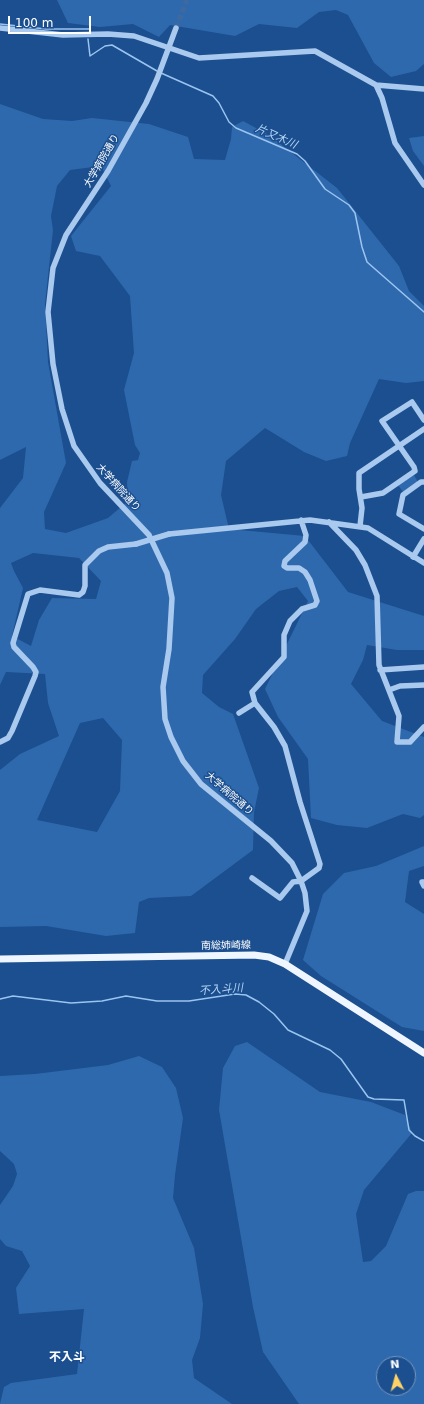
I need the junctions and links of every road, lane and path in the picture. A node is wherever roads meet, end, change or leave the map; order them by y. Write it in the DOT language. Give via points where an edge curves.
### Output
graph roads {
  1 [pos="0,28"];
  2 [pos="176,28"];
  3 [pos="170,47"];
  4 [pos="376,85"];
  5 [pos="424,89"];
  6 [pos="424,185"];
  7 [pos="424,420"];
  8 [pos="424,429"];
  9 [pos="399,446"];
  10 [pos="424,482"];
  11 [pos="361,498"];
  12 [pos="301,520"];
  13 [pos="329,522"];
  14 [pos="360,526"];
  15 [pos="424,529"];
  16 [pos="424,539"];
  17 [pos="414,557"];
  18 [pos="424,563"];
  19 [pos="424,667"];
  20 [pos="380,670"];
  21 [pos="424,685"];
  22 [pos="389,690"];
  23 [pos="255,703"];
  24 [pos="239,713"];
  25 [pos="424,728"];
  26 [pos="0,742"];
  27 [pos="252,878"];
  28 [pos="301,881"];
  29 [pos="424,882"];
  30 [pos="424,886"];
  31 [pos="0,959"];
  32 [pos="285,964"];
  33 [pos="424,1053"];
  1 -- 3 [label="street" via="63,35 134,36"];
  2 -- 3 [label="street, 大学病院通り"];
  3 -- 4 [label="street" via="199,58 315,51"];
  3 -- 28 [label="street, 大学病院通り" via="146,103 108,170 66,235 53,268 48,312 55,371 62,409 74,446 100,483 149,535 167,573 172,598 169,649 163,687 166,719 171,737 183,761 201,784 271,841 292,863"];
  4 -- 5 [label="street"];
  4 -- 6 [label="street" via="395,143"];
  7 -- 9 [label="street" via="412,402 382,421"];
  8 -- 9 [label="street"];
  9 -- 11 [label="street" via="359,473"];
  9 -- 11 [label="street" via="415,471 384,493"];
  10 -- 15 [label="street" via="403,494 399,514"];
  11 -- 14 [label="street"];
  12 -- 13 [label="street"];
  12 -- 23 [label="street" via="306,535 305,542 285,561 284,566 299,568 305,572 317,601 315,605 302,609 286,627 283,640 284,657 252,692"];
  12 -- 26 [label="street, bridge" via="169,534 136,544 108,547 99,551 85,565 85,586 79,595 40,590 28,594 13,643 36,672 12,731 8,738"];
  13 -- 14 [label="street"];
  13 -- 20 [label="street" via="356,550 365,564 375,590"];
  14 -- 17 [label="street" via="368,528"];
  16 -- 17 [label="street"];
  17 -- 18 [label="street"];
  19 -- 20 [label="street"];
  20 -- 22 [label="street"];
  21 -- 22 [label="street" via="400,686"];
  22 -- 25 [label="street" via="399,716 397,742 410,742"];
  23 -- 24 [label="street"];
  23 -- 28 [label="street" via="285,746 320,861 319,868"];
  27 -- 28 [label="street" via="280,898 293,882"];
  28 -- 32 [label="street, 大学病院通り" via="307,911"];
  29 -- 30 [label="street"];
  31 -- 32 [label="main road, 南総姉崎線" via="254,955 269,957"];
  32 -- 33 [label="main road, 南総姉崎線"];
}
